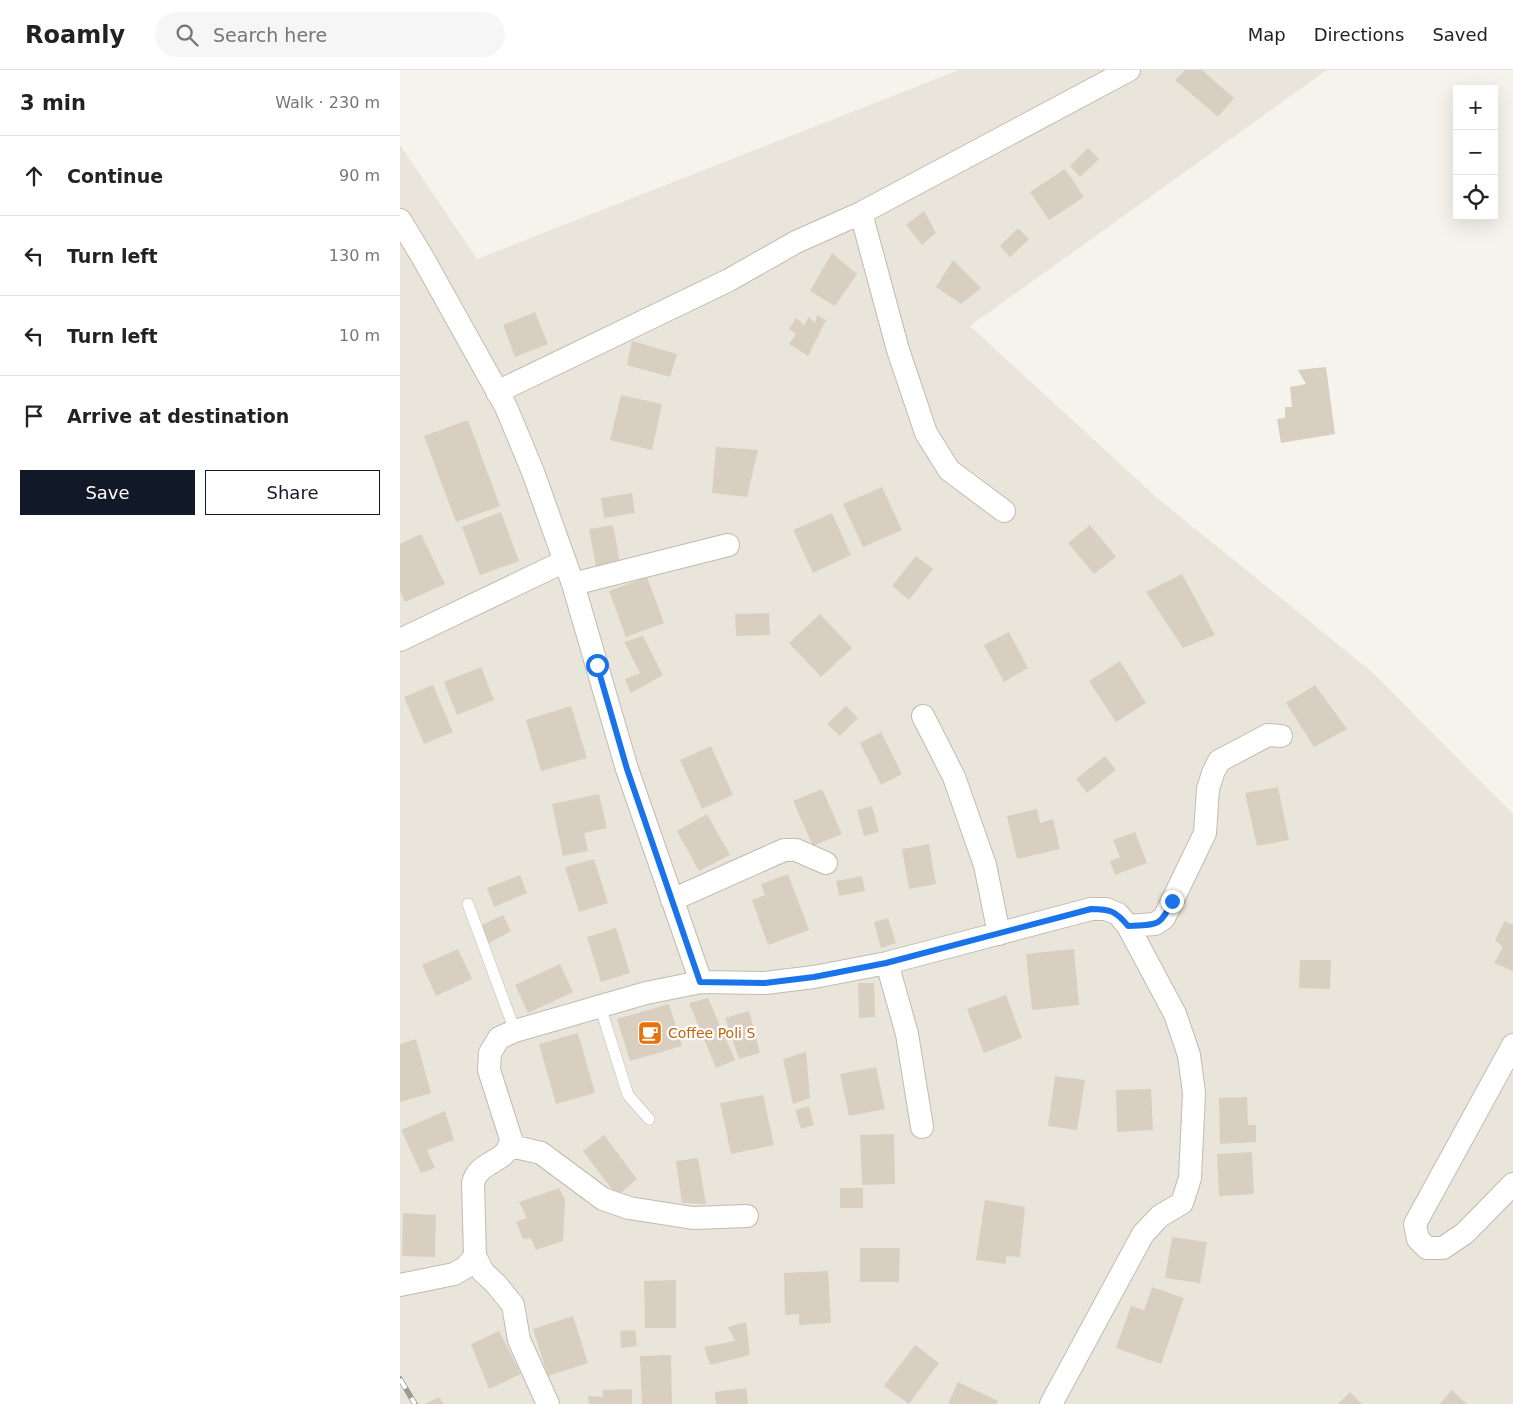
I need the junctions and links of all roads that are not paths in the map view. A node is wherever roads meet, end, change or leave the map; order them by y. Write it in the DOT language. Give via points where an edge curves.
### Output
graph roads {
  1 [pos="1129,70"];
  2 [pos="861,213"];
  3 [pos="400,220"];
  4 [pos="497,392"];
  5 [pos="1004,511"];
  6 [pos="728,544"];
  7 [pos="565,561"];
  8 [pos="573,584"];
  9 [pos="400,640"];
  10 [pos="923,716"];
  11 [pos="1281,736"];
  12 [pos="826,863"];
  13 [pos="672,900"];
  14 [pos="468,904"];
  15 [pos="1128,926"];
  16 [pos="999,934"];
  17 [pos="886,963"];
  18 [pos="700,982"];
  19 [pos="600,1006"];
  20 [pos="515,1031"];
  21 [pos="1513,1045"];
  22 [pos="649,1119"];
  23 [pos="922,1126"];
  24 [pos="511,1146"];
  25 [pos="1513,1184"];
  26 [pos="747,1216"];
  27 [pos="474,1256"];
  28 [pos="400,1285"];
  29 [pos="548,1404"];
  30 [pos="1051,1404"];
  1 -- 2 [label="street"];
  2 -- 4 [label="street" via="796,242 729,280"];
  2 -- 5 [label="street" via="898,350 926,433 948,470"];
  3 -- 4 [label="street"];
  4 -- 7 [label="street" via="533,472"];
  6 -- 8 [label="street"];
  7 -- 8 [label="street"];
  7 -- 9 [label="street"];
  8 -- 13 [label="street" via="627,769"];
  10 -- 16 [label="street" via="954,776 967,812 985,865"];
  11 -- 15 [label="street" via="1268,735 1219,761 1208,790 1205,833 1164,918 1155,924"];
  12 -- 13 [label="street" via="796,850 784,850"];
  13 -- 18 [label="street"];
  14 -- 20 [label="lane"];
  15 -- 16 [label="street" via="1118,914 1106,909 1091,909"];
  15 -- 30 [label="street" via="1175,1014 1189,1055 1194,1093 1190,1178 1182,1202 1160,1216 1143,1234"];
  16 -- 17 [label="street"];
  17 -- 18 [label="street" via="765,983"];
  17 -- 23 [label="street" via="907,1034"];
  18 -- 19 [label="street"];
  19 -- 20 [label="street"];
  19 -- 22 [label="lane" via="628,1095"];
  20 -- 24 [label="street" via="499,1038 490,1053 489,1070 512,1139"];
  21 -- 25 [label="street" via="1415,1224 1418,1239 1428,1248 1443,1248 1465,1233"];
  24 -- 26 [label="street" via="540,1153 602,1199 629,1208 693,1218"];
  24 -- 27 [label="street" via="508,1152 475,1175"];
  27 -- 28 [label="street" via="466,1267 454,1274"];
  27 -- 29 [label="street" via="483,1272 513,1305 519,1340"];
}
